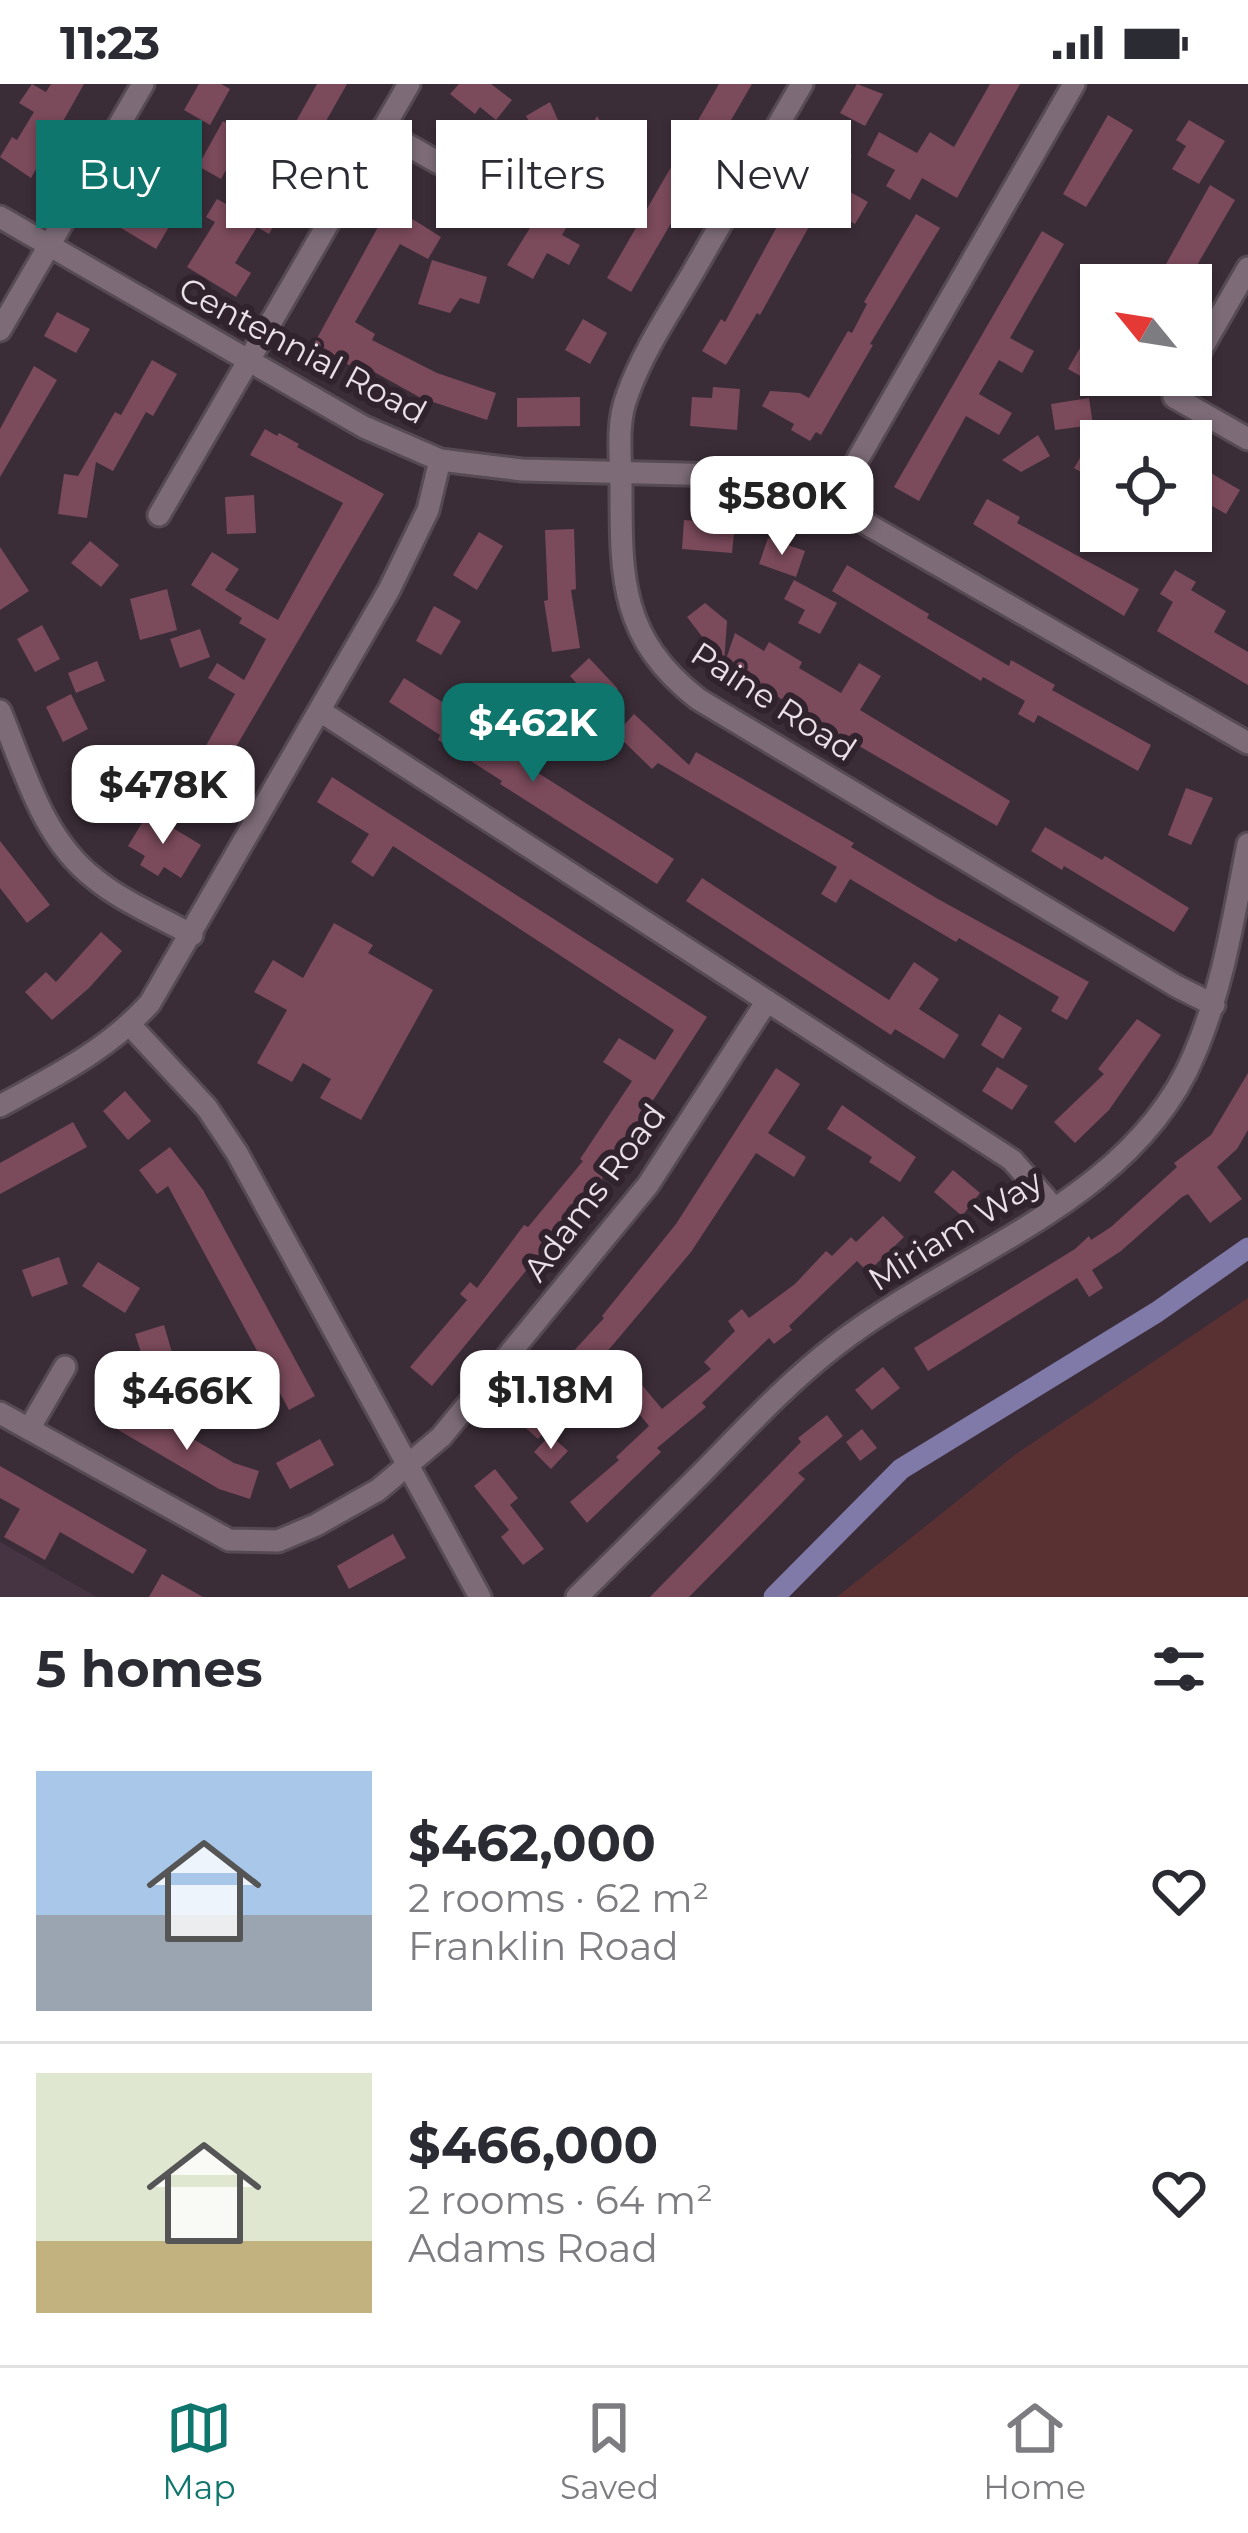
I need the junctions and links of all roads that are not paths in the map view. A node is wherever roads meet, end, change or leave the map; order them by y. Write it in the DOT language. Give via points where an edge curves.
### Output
graph roads {
  1 [pos="142,84"];
  2 [pos="409,84"];
  3 [pos="802,84"];
  4 [pos="1074,84"];
  5 [pos="387,120"];
  6 [pos="0,217"];
  7 [pos="324,228"];
  8 [pos="49,246"];
  9 [pos="1248,268"];
  10 [pos="0,330"];
  11 [pos="1212,331"];
  12 [pos="247,361"];
  13 [pos="1175,396"];
  14 [pos="1248,439"];
  15 [pos="440,460"];
  16 [pos="621,471"];
  17 [pos="832,504"];
  18 [pos="159,515"];
  19 [pos="0,711"];
  20 [pos="320,711"];
  21 [pos="1248,742"];
  22 [pos="1248,844"];
  23 [pos="192,935"];
  24 [pos="767,1001"];
  25 [pos="1214,1005"];
  26 [pos="130,1025"];
  27 [pos="0,1106"];
  28 [pos="1054,1208"];
  29 [pos="65,1366"];
  30 [pos="0,1413"];
  31 [pos="29,1429"];
  32 [pos="408,1465"];
  33 [pos="480,1597"];
  34 [pos="577,1597"];
  1 -- 8 [label="street"];
  2 -- 5 [label="street"];
  3 -- 16 [label="street, Paine Road" via="625,399"];
  4 -- 17 [label="street"];
  6 -- 8 [label="street, Centennial Road"];
  7 -- 12 [label="street"];
  8 -- 10 [label="street"];
  8 -- 12 [label="street, Centennial Road"];
  9 -- 11 [label="street"];
  12 -- 15 [label="street, Centennial Road"];
  12 -- 18 [label="street"];
  13 -- 14 [label="street"];
  15 -- 16 [label="street, Centennial Road"];
  15 -- 20 [label="street" via="412,547"];
  16 -- 17 [label="street, Centennial Road" via="762,481"];
  16 -- 25 [label="street, Paine Road" via="624,590 641,635 673,679"];
  17 -- 21 [label="street, Centennial Road"];
  19 -- 23 [label="street" via="49,828 70,858"];
  20 -- 23 [label="street"];
  20 -- 24 [label="street"];
  22 -- 25 [label="street, Miriam Way"];
  23 -- 26 [label="street"];
  24 -- 28 [label="street" via="1012,1160"];
  24 -- 32 [label="street, Adams Road" via="618,1226 441,1437"];
  25 -- 28 [label="street, Miriam Way" via="1164,1106"];
  26 -- 27 [label="street"];
  26 -- 32 [label="street" via="237,1153"];
  28 -- 34 [label="street, Miriam Way" via="838,1343"];
  29 -- 31 [label="street"];
  30 -- 31 [label="street, Adams Road"];
  31 -- 32 [label="street, Adams Road" via="247,1544 316,1525"];
  32 -- 33 [label="street"];
}
